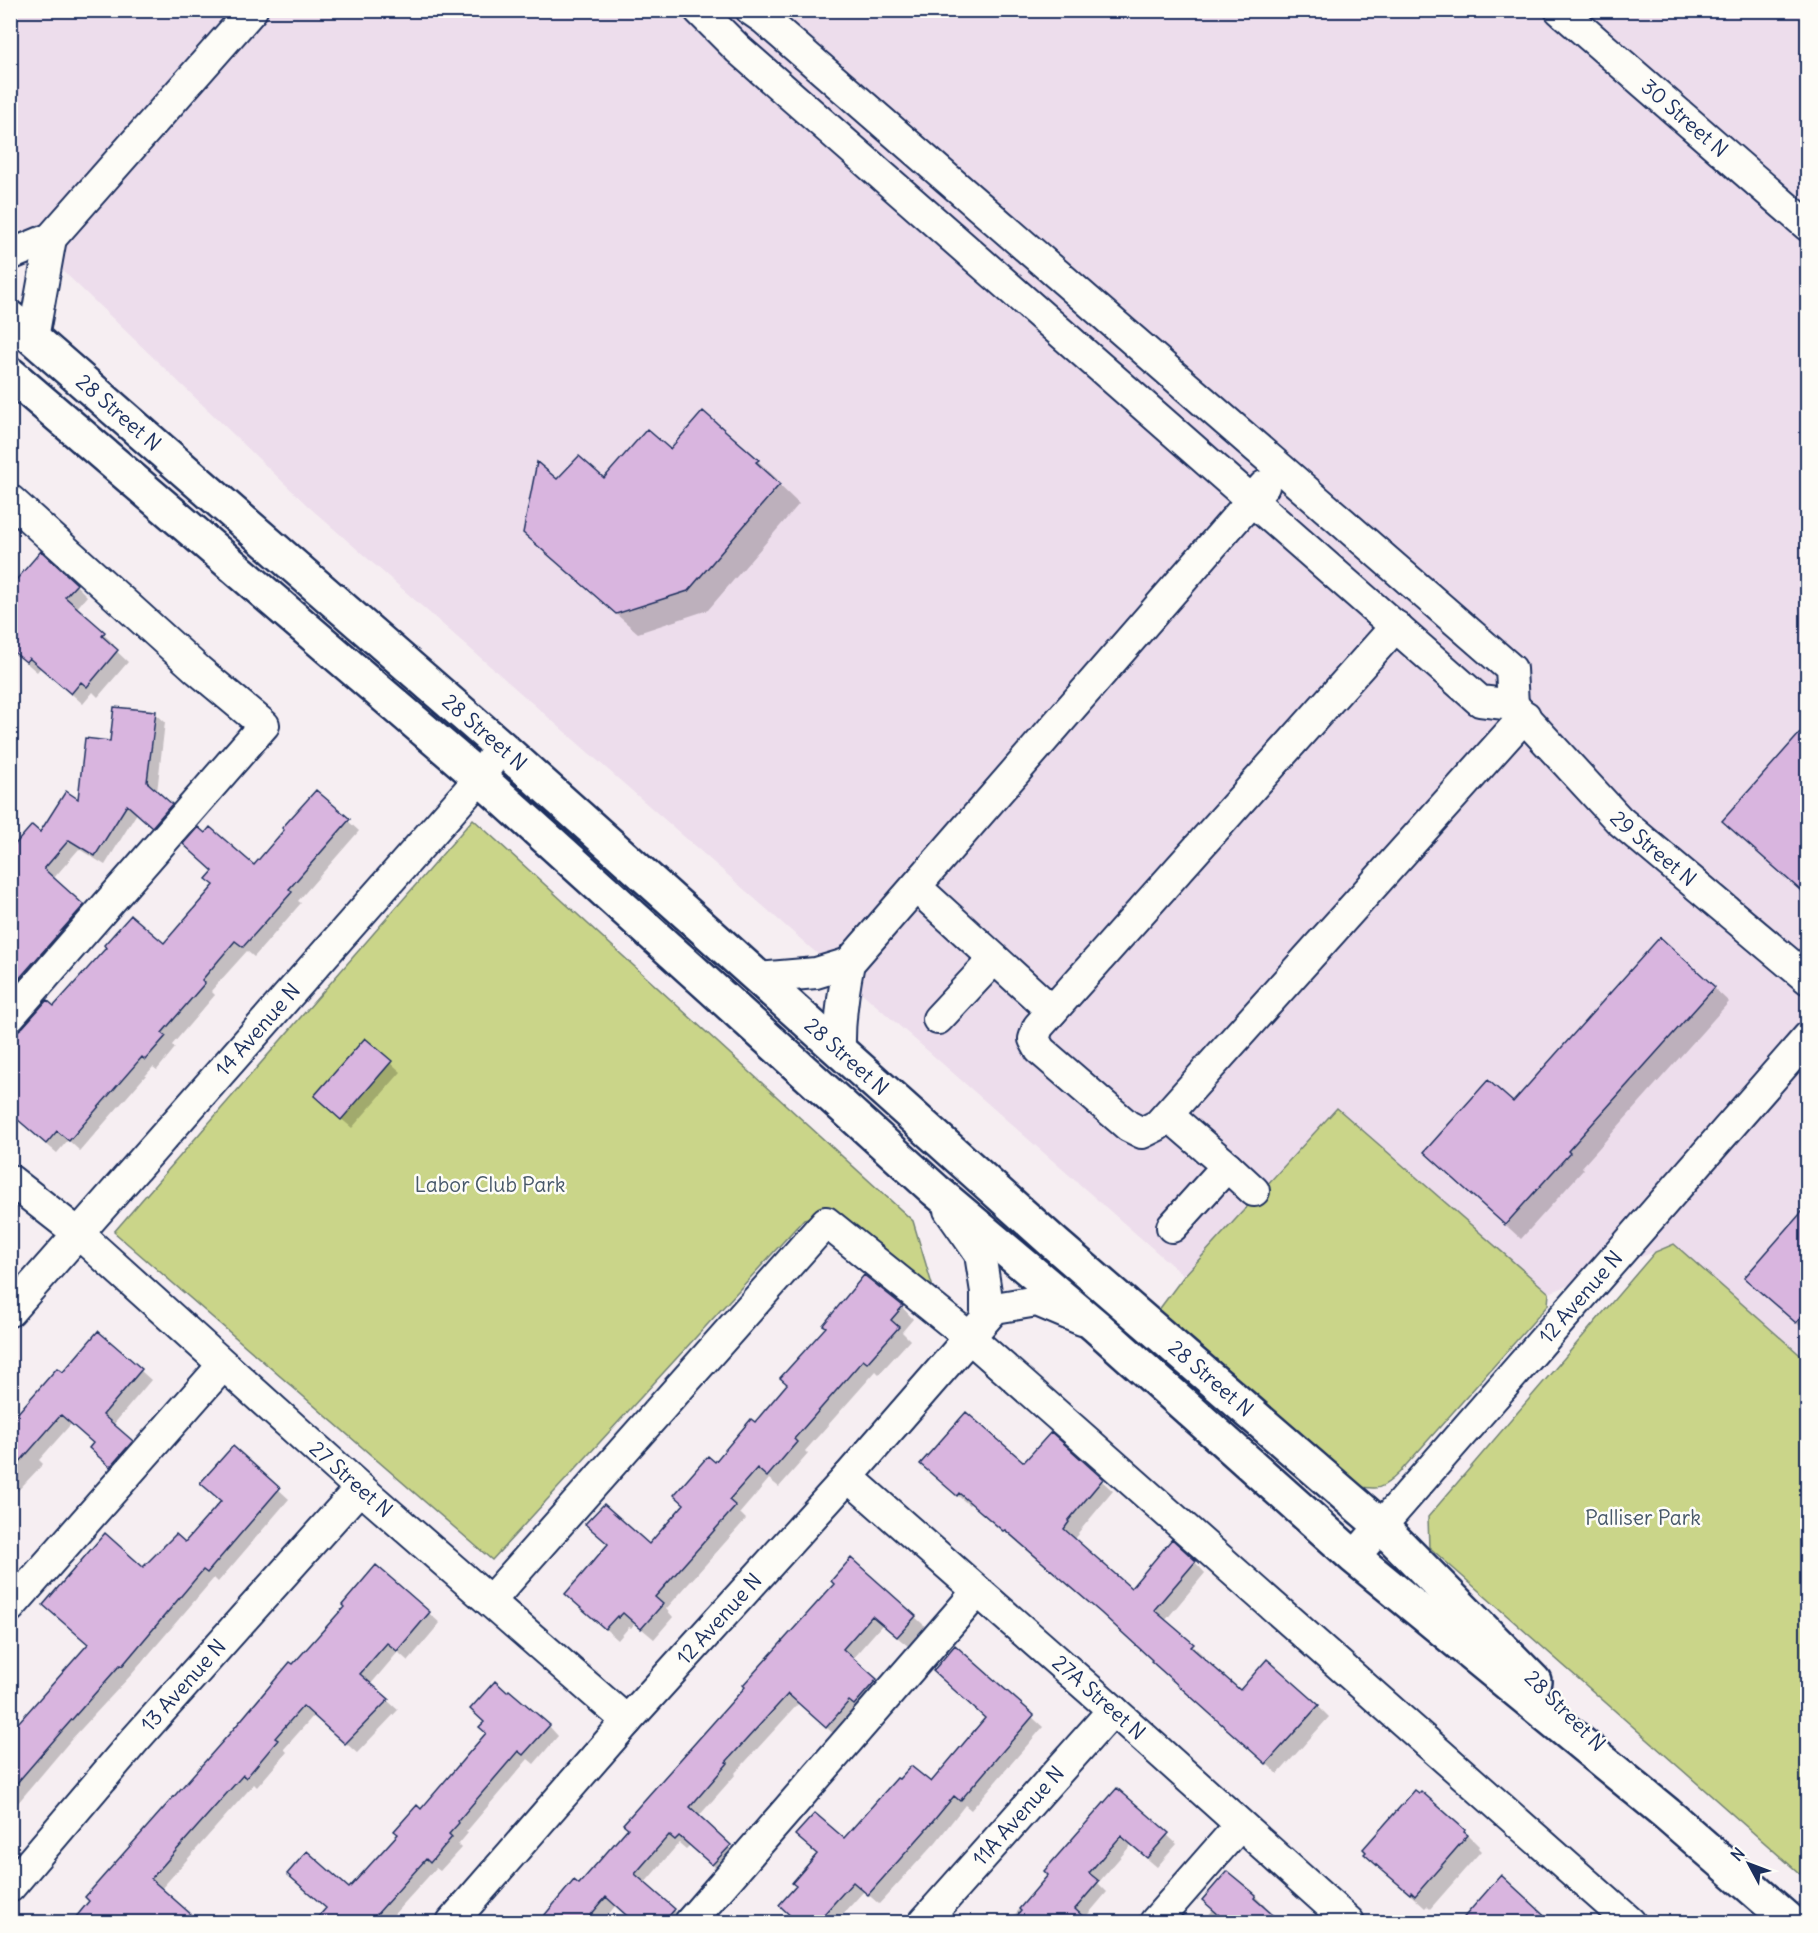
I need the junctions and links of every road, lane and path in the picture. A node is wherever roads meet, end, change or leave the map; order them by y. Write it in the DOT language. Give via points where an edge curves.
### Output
graph roads {
  1 [pos="252,10"];
  2 [pos="699,10"];
  3 [pos="1560,10"];
  4 [pos="762,13"];
  5 [pos="738,49"];
  6 [pos="1808,226"];
  7 [pos="51,238"];
  8 [pos="10,255"];
  9 [pos="22,328"];
  10 [pos="10,374"];
  11 [pos="1280,469"];
  12 [pos="10,500"];
  13 [pos="1252,500"];
  14 [pos="1396,626"];
  15 [pos="1519,710"];
  16 [pos="500,746"];
  17 [pos="480,778"];
  18 [pos="916,887"];
  19 [pos="994,959"];
  20 [pos="849,963"];
  21 [pos="758,978"];
  22 [pos="1808,979"];
  23 [pos="1052,1011"];
  24 [pos="10,1016"];
  25 [pos="938,1019"];
  26 [pos="1808,1037"];
  27 [pos="840,1051"];
  28 [pos="1168,1114"];
  29 [pos="1227,1166"];
  30 [pos="10,1180"];
  31 [pos="935,1190"];
  32 [pos="1254,1191"];
  33 [pos="1172,1227"];
  34 [pos="78,1234"];
  35 [pos="10,1311"];
  36 [pos="977,1327"];
  37 [pos="1097,1327"];
  38 [pos="223,1365"];
  39 [pos="848,1477"];
  40 [pos="360,1488"];
  41 [pos="1380,1526"];
  42 [pos="1354,1557"];
  43 [pos="977,1592"];
  44 [pos="490,1601"];
  45 [pos="10,1607"];
  46 [pos="1113,1710"];
  47 [pos="627,1721"];
  48 [pos="1666,1814"];
  49 [pos="1240,1825"];
  50 [pos="10,1887"];
  51 [pos="452,1923"];
  52 [pos="690,1923"];
  53 [pos="924,1923"];
  54 [pos="1155,1923"];
  55 [pos="1349,1923"];
  56 [pos="1630,1923"];
  57 [pos="1791,1923"];
  1 -- 7 [label="street"];
  2 -- 5 [label="street"];
  3 -- 6 [label="street, 30 Street N"];
  4 -- 5 [label="street"];
  4 -- 11 [label="street"];
  5 -- 13 [label="street"];
  7 -- 8 [label="street"];
  7 -- 9 [label="street"];
  9 -- 16 [label="main road, 28 Street N"];
  10 -- 17 [label="main road, 28 Street N"];
  11 -- 13 [label="street"];
  11 -- 15 [label="street" via="1511,669"];
  12 -- 24 [label="street" via="264,726"];
  13 -- 14 [label="street"];
  13 -- 18 [label="street"];
  14 -- 15 [label="street" via="1480,701"];
  14 -- 23 [label="street"];
  15 -- 22 [label="street, 29 Street N" via="1619,820"];
  15 -- 28 [label="street"];
  16 -- 17 [label="street, 14 Avenue N"];
  16 -- 21 [label="main road, 28 Street N"];
  17 -- 31 [label="main road, 28 Street N"];
  17 -- 34 [label="street, 14 Avenue N"];
  18 -- 19 [label="street"];
  18 -- 20 [label="street"];
  19 -- 23 [label="street"];
  19 -- 25 [label="street"];
  20 -- 21 [label="street" via="816,973"];
  20 -- 27 [label="street" via="841,1000"];
  21 -- 27 [label="main road, 28 Street N"];
  23 -- 28 [label="street" via="1038,1027 1034,1039 1040,1050 1142,1133"];
  26 -- 41 [label="street, 12 Avenue N"];
  27 -- 41 [label="main road, 28 Street N"];
  28 -- 29 [label="street"];
  29 -- 32 [label="street"];
  29 -- 33 [label="street"];
  30 -- 34 [label="street, 27 Street N"];
  31 -- 36 [label="street" via="980,1254 986,1292"];
  31 -- 37 [label="main road, 28 Street N"];
  34 -- 35 [label="street, 14 Avenue N"];
  34 -- 38 [label="street, 27 Street N"];
  36 -- 37 [label="street, 12 Avenue N" via="995,1308 1037,1301"];
  36 -- 39 [label="street, 12 Avenue N"];
  36 -- 44 [label="street" via="826,1222"];
  36 -- 56 [label="street"];
  37 -- 42 [label="main road, 28 Street N"];
  38 -- 40 [label="street, 27 Street N"];
  38 -- 45 [label="street"];
  39 -- 43 [label="street, 27A Street N"];
  39 -- 47 [label="street, 12 Avenue N"];
  40 -- 44 [label="street, 27 Street N"];
  40 -- 50 [label="street, 13 Avenue N" via="133,1742"];
  41 -- 42 [label="street, 12 Avenue N"];
  41 -- 48 [label="main road, 28 Street N"];
  42 -- 48 [label="main road, 28 Street N"];
  43 -- 46 [label="street, 27A Street N"];
  43 -- 52 [label="street"];
  44 -- 47 [label="street, 27 Street N"];
  46 -- 49 [label="street, 27A Street N"];
  46 -- 53 [label="street, 11A Avenue N"];
  47 -- 51 [label="street, 12 Avenue N"];
  48 -- 57 [label="main road, 28 Street N"];
  49 -- 54 [label="street"];
  49 -- 55 [label="street, 27A Street N"];
}
